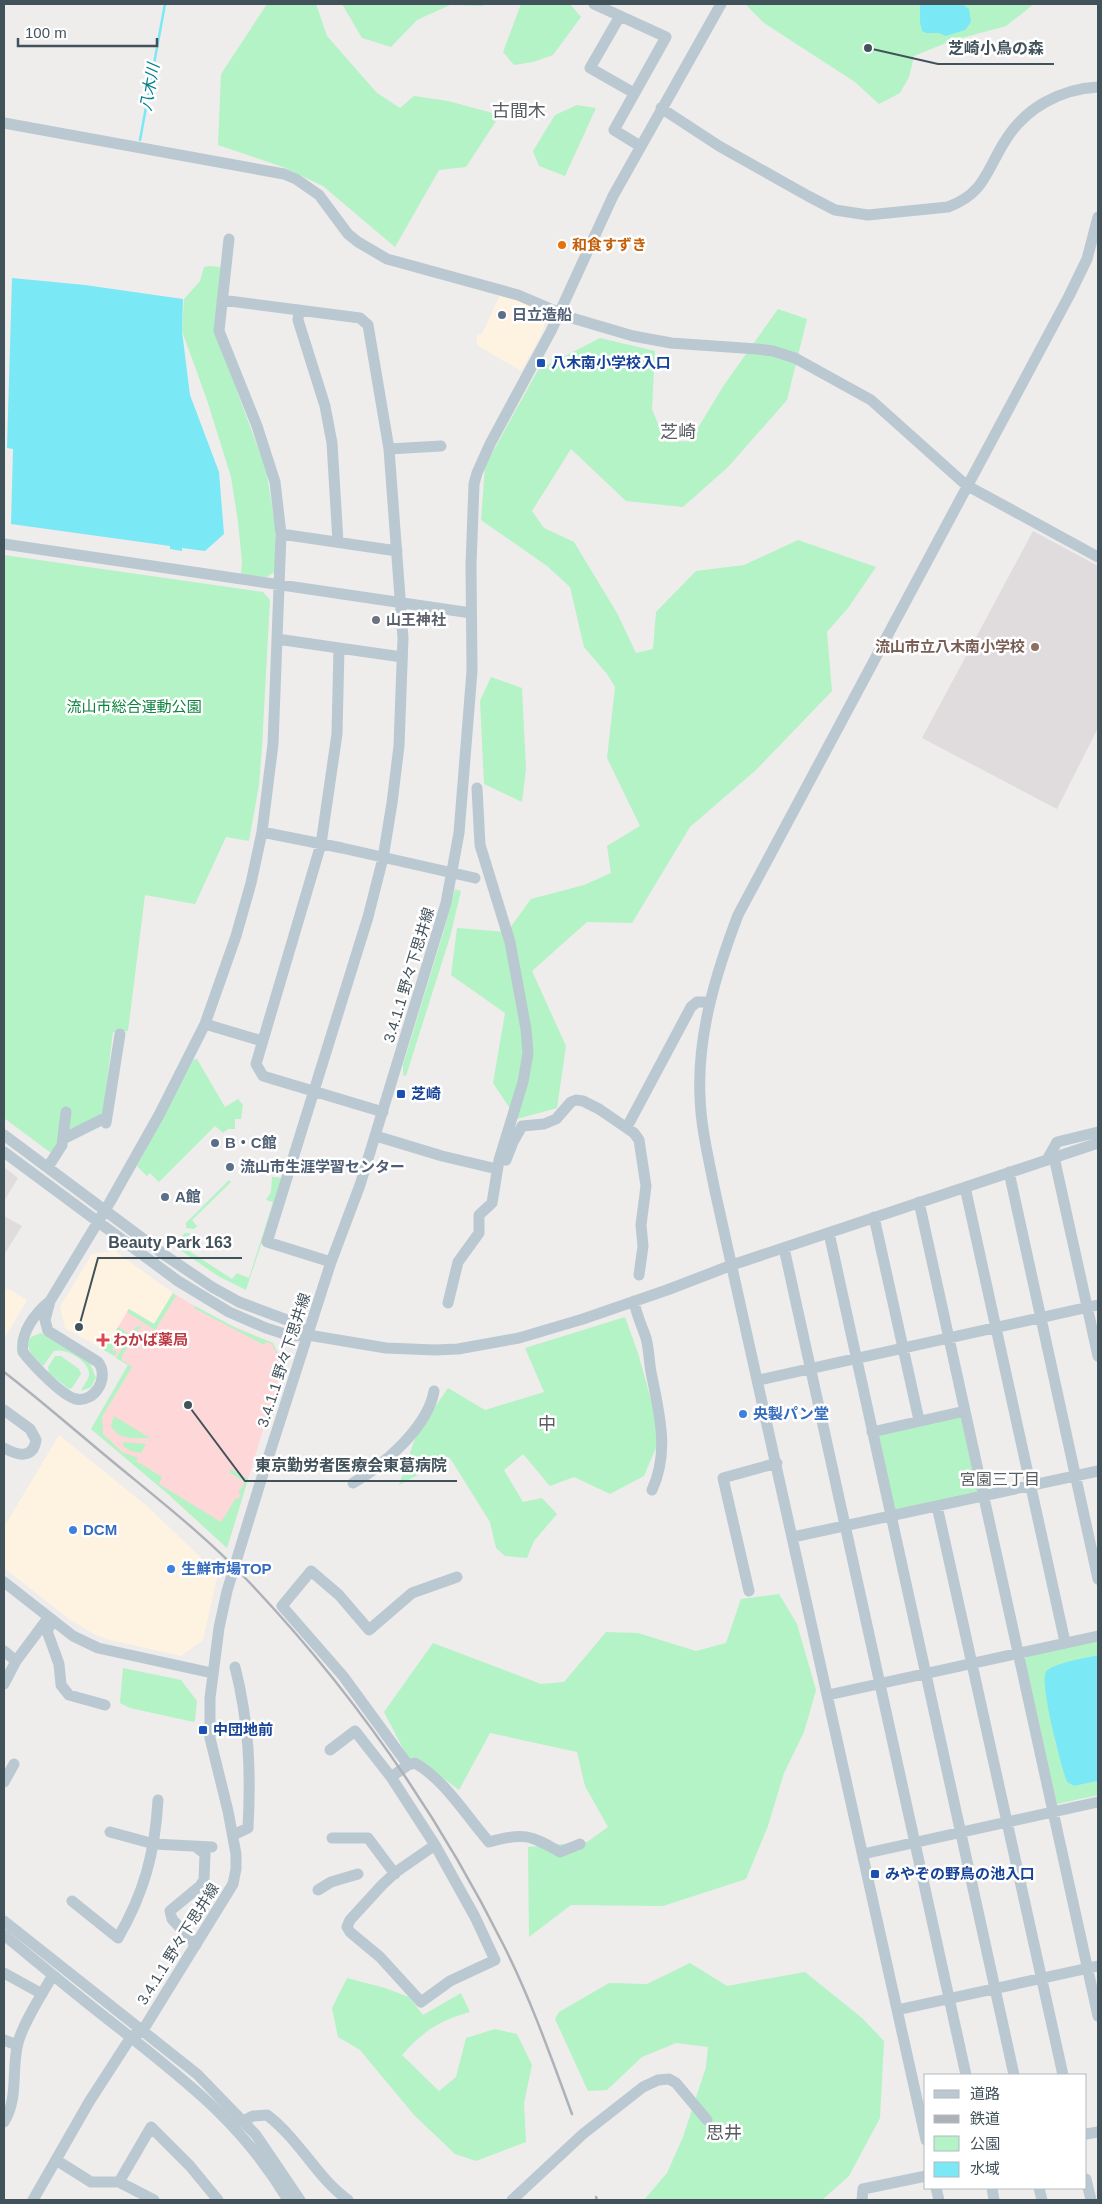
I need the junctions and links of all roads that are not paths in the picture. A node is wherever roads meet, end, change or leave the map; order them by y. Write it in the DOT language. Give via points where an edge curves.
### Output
graph roads {
  1 [pos="594,4"];
  2 [pos="722,4"];
  3 [pos="620,16"];
  4 [pos="1098,87"];
  5 [pos="634,93"];
  6 [pos="661,108"];
  7 [pos="4,123"];
  8 [pos="640,146"];
  9 [pos="1098,217"];
  10 [pos="229,240"];
  11 [pos="222,300"];
  12 [pos="299,310"];
  13 [pos="558,313"];
  14 [pos="441,446"];
  15 [pos="389,449"];
  16 [pos="966,485"];
  17 [pos="281,534"];
  18 [pos="338,542"];
  19 [pos="4,544"];
  20 [pos="397,551"];
  21 [pos="1098,557"];
  22 [pos="279,584"];
  23 [pos="400,602"];
  24 [pos="471,613"];
  25 [pos="277,639"];
  26 [pos="339,648"];
  27 [pos="402,657"];
  28 [pos="477,788"];
  29 [pos="262,832"];
  30 [pos="321,844"];
  31 [pos="383,858"];
  32 [pos="452,874"];
  33 [pos="475,878"];
  34 [pos="710,1002"];
  35 [pos="205,1024"];
  36 [pos="120,1034"];
  37 [pos="262,1041"];
  38 [pos="313,1092"];
  39 [pos="66,1112"];
  40 [pos="383,1112"];
  41 [pos="627,1127"];
  42 [pos="1098,1132"];
  43 [pos="4,1135"];
  44 [pos="376,1136"];
  45 [pos="62,1139"];
  46 [pos="1098,1143"];
  47 [pos="4,1152"];
  48 [pos="1050,1158"];
  49 [pos="498,1164"];
  50 [pos="48,1167"];
  51 [pos="1009,1172"];
  52 [pos="965,1186"];
  53 [pos="919,1202"];
  54 [pos="105,1209"];
  55 [pos="874,1217"];
  56 [pos="98,1222"];
  57 [pos="829,1233"];
  58 [pos="784,1248"];
  59 [pos="332,1262"];
  60 [pos="732,1265"];
  61 [pos="640,1274"];
  62 [pos="50,1301"];
  63 [pos="634,1301"];
  64 [pos="448,1303"];
  65 [pos="1093,1306"];
  66 [pos="1042,1317"];
  67 [pos="47,1327"];
  68 [pos="995,1328"];
  69 [pos="308,1334"];
  70 [pos="23,1337"];
  71 [pos="949,1338"];
  72 [pos="902,1348"];
  73 [pos="1098,1356"];
  74 [pos="857,1358"];
  75 [pos="812,1369"];
  76 [pos="758,1380"];
  77 [pos="434,1392"];
  78 [pos="4,1410"];
  79 [pos="965,1411"];
  80 [pos="919,1420"];
  81 [pos="872,1432"];
  82 [pos="4,1448"];
  83 [pos="777,1463"];
  84 [pos="1098,1471"];
  85 [pos="1076,1476"];
  86 [pos="353,1483"];
  87 [pos="1030,1486"];
  88 [pos="652,1490"];
  89 [pos="983,1496"];
  90 [pos="937,1506"];
  91 [pos="890,1516"];
  92 [pos="844,1526"];
  93 [pos="793,1537"];
  94 [pos="457,1577"];
  95 [pos="1098,1579"];
  96 [pos="4,1582"];
  97 [pos="749,1591"];
  98 [pos="50,1619"];
  99 [pos="1098,1636"];
  100 [pos="1065,1642"];
  101 [pos="4,1651"];
  102 [pos="1018,1653"];
  103 [pos="16,1661"];
  104 [pos="972,1664"];
  105 [pos="235,1668"];
  106 [pos="212,1673"];
  107 [pos="926,1674"];
  108 [pos="4,1684"];
  109 [pos="879,1684"];
  110 [pos="828,1695"];
  111 [pos="105,1705"];
  112 [pos="330,1750"];
  113 [pos="14,1764"];
  114 [pos="408,1765"];
  115 [pos="391,1777"];
  116 [pos="4,1782"];
  117 [pos="158,1800"];
  118 [pos="1098,1802"];
  119 [pos="1054,1812"];
  120 [pos="1008,1822"];
  121 [pos="110,1832"];
  122 [pos="961,1832"];
  123 [pos="233,1835"];
  124 [pos="332,1838"];
  125 [pos="916,1843"];
  126 [pos="154,1844"];
  127 [pos="580,1844"];
  128 [pos="436,1845"];
  129 [pos="196,1847"];
  130 [pos="212,1847"];
  131 [pos="863,1854"];
  132 [pos="358,1874"];
  133 [pos="395,1874"];
  134 [pos="318,1890"];
  135 [pos="72,1901"];
  136 [pos="4,1921"];
  137 [pos="4,1935"];
  138 [pos="196,1945"];
  139 [pos="1093,1967"];
  140 [pos="4,1973"];
  141 [pos="53,1975"];
  142 [pos="1041,1978"];
  143 [pos="995,1989"];
  144 [pos="42,1994"];
  145 [pos="949,1999"];
  146 [pos="897,2010"];
  147 [pos="1098,2016"];
  148 [pos="143,2030"];
  149 [pos="131,2037"];
  150 [pos="4,2040"];
  151 [pos="17,2045"];
  152 [pos="966,2074"];
  153 [pos="1014,2074"];
  154 [pos="1063,2074"];
  155 [pos="707,2120"];
  156 [pos="243,2121"];
  157 [pos="4,2122"];
  158 [pos="924,2131"];
  159 [pos="56,2160"];
  160 [pos="924,2176"];
  161 [pos="119,2182"];
  162 [pos="1087,2182"];
  163 [pos="33,2200"];
  164 [pos="154,2200"];
  165 [pos="218,2200"];
  166 [pos="288,2200"];
  167 [pos="300,2200"];
  168 [pos="348,2200"];
  169 [pos="512,2200"];
  170 [pos="862,2200"];
  171 [pos="1091,2200"];
  1 -- 3 [label="street"];
  2 -- 6 [label="street, 3.4.1.1 野々下思井線"];
  3 -- 5 [label="street" via="590,68"];
  3 -- 5 [label="street" via="666,37"];
  4 -- 6 [label="street" via="1062,94 1028,114 1012,131 980,187 960,202 868,215 826,206 719,146"];
  5 -- 8 [label="street" via="614,130"];
  6 -- 8 [label="street, 3.4.1.1 野々下思井線"];
  7 -- 13 [label="street" via="284,174 319,195 348,234 379,256 518,295"];
  8 -- 13 [label="street, 3.4.1.1 野々下思井線"];
  9 -- 16 [label="street" via="1081,273"];
  10 -- 11 [label="street"];
  11 -- 12 [label="street"];
  11 -- 17 [label="street" via="219,330 275,482"];
  12 -- 15 [label="street" via="360,318 368,325"];
  12 -- 18 [label="street" via="298,320 325,406 332,443"];
  13 -- 16 [label="street" via="652,340 757,349 795,358 871,400"];
  13 -- 24 [label="street, 3.4.1.1 野々下思井線" via="476,473"];
  14 -- 15 [label="street"];
  15 -- 20 [label="street"];
  16 -- 21 [label="street"];
  16 -- 34 [label="street" via="738,915"];
  17 -- 18 [label="street"];
  17 -- 22 [label="street"];
  18 -- 20 [label="street"];
  19 -- 22 [label="street"];
  20 -- 23 [label="street"];
  22 -- 23 [label="street"];
  22 -- 25 [label="street"];
  23 -- 24 [label="street"];
  23 -- 27 [label="street"];
  24 -- 32 [label="street, 3.4.1.1 野々下思井線" via="472,671 459,833"];
  25 -- 26 [label="street"];
  25 -- 29 [label="street" via="273,744"];
  26 -- 27 [label="street"];
  26 -- 30 [label="street" via="337,734"];
  27 -- 31 [label="street" via="399,746"];
  28 -- 49 [label="street" via="480,845 510,942 528,1040 526,1068"];
  29 -- 30 [label="street"];
  29 -- 35 [label="street" via="236,936"];
  30 -- 31 [label="street"];
  30 -- 37 [label="street"];
  31 -- 32 [label="street"];
  31 -- 38 [label="street" via="351,976"];
  32 -- 33 [label="street"];
  32 -- 40 [label="street, 3.4.1.1 野々下思井線" via="436,940"];
  34 -- 41 [label="street" via="696,1002 691,1007"];
  34 -- 60 [label="street" via="700,1066 701,1105 708,1156"];
  35 -- 37 [label="street"];
  35 -- 54 [label="street" via="159,1115"];
  36 -- 45 [label="street" via="107,1120"];
  37 -- 38 [label="street" via="256,1064 263,1076"];
  38 -- 40 [label="street"];
  38 -- 59 [label="street" via="267,1242"];
  39 -- 45 [label="street"];
  40 -- 44 [label="street, 3.4.1.1 野々下思井線"];
  41 -- 49 [label="street" via="591,1105 576,1100 570,1102 556,1120 522,1126 506,1160"];
  41 -- 61 [label="street" via="639,1140 645,1168"];
  42 -- 48 [label="street" via="1057,1142"];
  43 -- 50 [label="street"];
  44 -- 49 [label="street" via="442,1156"];
  44 -- 59 [label="street, 3.4.1.1 野々下思井線"];
  45 -- 50 [label="street" via="62,1145"];
  46 -- 48 [label="street"];
  47 -- 56 [label="street"];
  48 -- 51 [label="street"];
  48 -- 65 [label="street"];
  49 -- 64 [label="street" via="492,1203 479,1215 479,1233 458,1262"];
  50 -- 54 [label="street"];
  51 -- 52 [label="street"];
  51 -- 66 [label="street"];
  52 -- 53 [label="street"];
  52 -- 68 [label="street"];
  53 -- 55 [label="street"];
  53 -- 71 [label="street"];
  54 -- 56 [label="street"];
  54 -- 69 [label="street" via="212,1287 246,1305 295,1323"];
  55 -- 57 [label="street"];
  55 -- 72 [label="street"];
  56 -- 62 [label="street"];
  56 -- 69 [label="street" via="178,1280 229,1312 290,1336"];
  57 -- 58 [label="street"];
  57 -- 74 [label="street"];
  58 -- 60 [label="street"];
  58 -- 75 [label="street"];
  59 -- 69 [label="street, 3.4.1.1 野々下思井線"];
  60 -- 63 [label="street"];
  60 -- 76 [label="street"];
  62 -- 67 [label="street" via="45,1320"];
  62 -- 70 [label="street" via="40,1309"];
  63 -- 69 [label="street" via="519,1338 458,1349 386,1348"];
  63 -- 88 [label="street" via="646,1340 663,1433 661,1461"];
  65 -- 66 [label="street"];
  65 -- 73 [label="street"];
  66 -- 68 [label="street"];
  66 -- 85 [label="street"];
  67 -- 70 [label="street"];
  67 -- 70 [label="street" via="52,1335 98,1362 102,1368 103,1379 92,1395 80,1400 69,1396 26,1356"];
  68 -- 71 [label="street"];
  68 -- 87 [label="street"];
  69 -- 106 [label="street, 3.4.1.1 野々下思井線" via="227,1591"];
  71 -- 72 [label="street"];
  71 -- 79 [label="street"];
  72 -- 74 [label="street"];
  72 -- 80 [label="street"];
  74 -- 75 [label="street"];
  74 -- 81 [label="street"];
  75 -- 76 [label="street"];
  75 -- 92 [label="street"];
  76 -- 83 [label="street"];
  77 -- 86 [label="street" via="432,1404 422,1421 383,1462"];
  78 -- 82 [label="street" via="30,1429 36,1440 32,1450 24,1456"];
  79 -- 80 [label="street"];
  79 -- 89 [label="street"];
  80 -- 81 [label="street"];
  81 -- 91 [label="street"];
  83 -- 93 [label="street"];
  83 -- 97 [label="street" via="724,1478"];
  84 -- 85 [label="street"];
  85 -- 87 [label="street"];
  85 -- 95 [label="street"];
  87 -- 89 [label="street"];
  87 -- 100 [label="street"];
  89 -- 90 [label="street"];
  89 -- 102 [label="street"];
  90 -- 91 [label="street"];
  90 -- 104 [label="street"];
  91 -- 92 [label="street"];
  91 -- 107 [label="street"];
  92 -- 93 [label="street"];
  92 -- 109 [label="street"];
  93 -- 110 [label="street"];
  94 -- 114 [label="street" via="412,1593 368,1630 339,1595 310,1571 282,1606 350,1683"];
  96 -- 98 [label="street"];
  98 -- 103 [label="street"];
  98 -- 106 [label="street" via="73,1636 98,1648"];
  98 -- 111 [label="street" via="47,1631 61,1685 69,1695"];
  99 -- 100 [label="street"];
  100 -- 102 [label="street"];
  101 -- 103 [label="street"];
  102 -- 104 [label="street"];
  102 -- 119 [label="street"];
  103 -- 108 [label="street"];
  104 -- 107 [label="street"];
  104 -- 120 [label="street"];
  105 -- 123 [label="street" via="244,1707 251,1779 248,1828"];
  106 -- 123 [label="street, 3.4.1.1 野々下思井線" via="210,1738"];
  107 -- 109 [label="street"];
  107 -- 122 [label="street"];
  109 -- 110 [label="street"];
  109 -- 125 [label="street"];
  110 -- 131 [label="street"];
  112 -- 115 [label="street" via="356,1731"];
  113 -- 116 [label="street"];
  114 -- 115 [label="street"];
  114 -- 127 [label="street" via="415,1763 424,1768 489,1842 527,1836 560,1852"];
  115 -- 128 [label="street"];
  117 -- 126 [label="street"];
  118 -- 119 [label="street"];
  119 -- 120 [label="street"];
  119 -- 139 [label="street"];
  120 -- 122 [label="street"];
  120 -- 142 [label="street"];
  121 -- 126 [label="street"];
  122 -- 125 [label="street"];
  122 -- 143 [label="street"];
  123 -- 138 [label="street, 3.4.1.1 野々下思井線" via="236,1869 233,1884"];
  124 -- 133 [label="street" via="368,1838"];
  125 -- 131 [label="street"];
  125 -- 145 [label="street"];
  126 -- 129 [label="street"];
  126 -- 135 [label="street" via="136,1905 118,1938"];
  128 -- 133 [label="street"];
  128 -- 133 [label="street" via="494,1960 450,1981 421,2002 347,1927"];
  129 -- 130 [label="street"];
  129 -- 138 [label="street" via="205,1854 204,1880 170,1911 172,1919"];
  131 -- 146 [label="street"];
  132 -- 134 [label="street" via="331,1882"];
  136 -- 148 [label="street"];
  137 -- 141 [label="street"];
  138 -- 148 [label="street, 3.4.1.1 野々下思井線"];
  139 -- 142 [label="street"];
  139 -- 147 [label="street"];
  140 -- 144 [label="street"];
  141 -- 144 [label="street"];
  141 -- 149 [label="street"];
  142 -- 143 [label="street"];
  142 -- 154 [label="street"];
  143 -- 145 [label="street"];
  143 -- 153 [label="street"];
  144 -- 151 [label="street"];
  145 -- 146 [label="street"];
  145 -- 152 [label="street"];
  146 -- 158 [label="street"];
  148 -- 149 [label="street"];
  148 -- 156 [label="street" via="197,2074"];
  149 -- 159 [label="street"];
  149 -- 166 [label="street" via="209,2100 260,2157"];
  150 -- 151 [label="street"];
  151 -- 157 [label="street" via="12,2104"];
  155 -- 169 [label="street" via="676,2083 669,2079 658,2080 643,2087 582,2134"];
  156 -- 167 [label="street"];
  156 -- 168 [label="street" via="267,2115 288,2132 337,2192"];
  159 -- 161 [label="street" via="91,2182"];
  159 -- 163 [label="street"];
  160 -- 170 [label="street" via="863,2189"];
  161 -- 164 [label="street"];
  161 -- 165 [label="street" via="151,2127"];
  162 -- 171 [label="street"];
}
